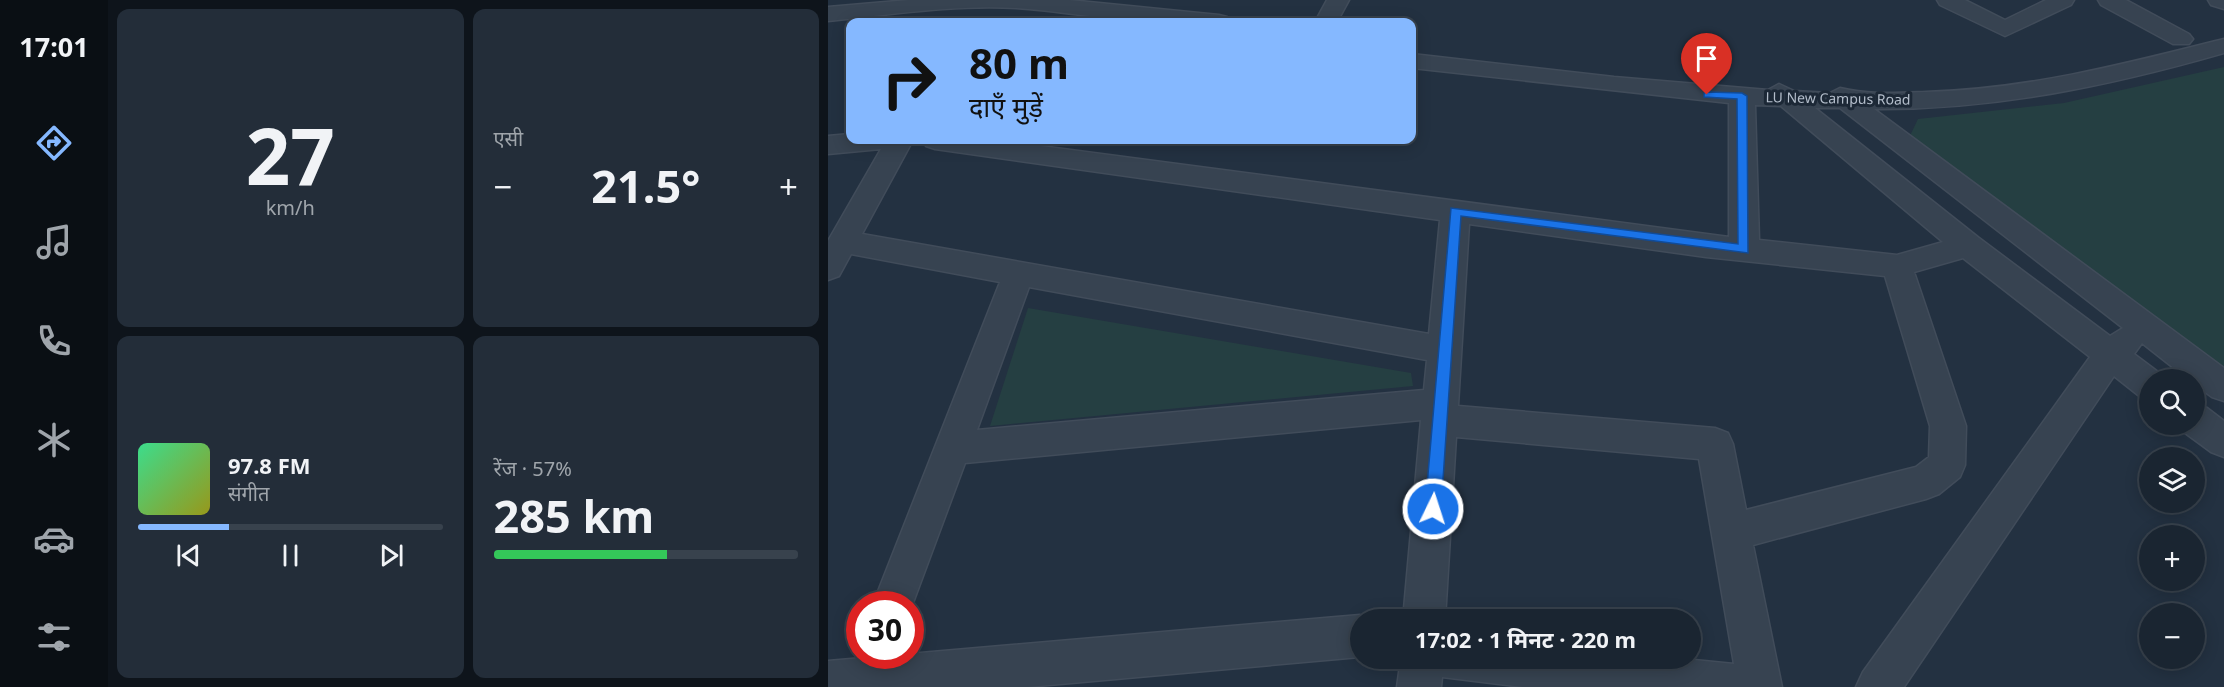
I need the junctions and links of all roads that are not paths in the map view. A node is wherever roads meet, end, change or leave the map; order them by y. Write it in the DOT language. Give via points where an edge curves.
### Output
graph roads {
  1 [pos="1338,0"];
  2 [pos="1948,0"];
  3 [pos="2063,0"];
  4 [pos="2109,0"];
  5 [pos="2219,0"];
  6 [pos="2224,2"];
  7 [pos="852,13"];
  8 [pos="828,15"];
  9 [pos="930,18"];
  10 [pos="1042,18"];
  11 [pos="1180,18"];
  12 [pos="1328,18"];
  13 [pos="2224,27"];
  14 [pos="828,29"];
  15 [pos="2181,39"];
  16 [pos="1416,45"];
  17 [pos="2224,46"];
  18 [pos="1416,61"];
  19 [pos="1777,90"];
  20 [pos="1834,91"];
  21 [pos="1742,96"];
  22 [pos="846,143"];
  23 [pos="898,144"];
  24 [pos="964,144"];
  25 [pos="828,145"];
  26 [pos="1455,211"];
  27 [pos="1968,246"];
  28 [pos="1744,250"];
  29 [pos="835,255"];
  30 [pos="1898,266"];
  31 [pos="1018,273"];
  32 [pos="2142,327"];
  33 [pos="1445,350"];
  34 [pos="2110,355"];
  35 [pos="2139,377"];
  36 [pos="2224,387"];
  37 [pos="1440,411"];
  38 [pos="2205,427"];
  39 [pos="2224,441"];
  40 [pos="952,448"];
  41 [pos="1732,532"];
  42 [pos="898,591"];
  43 [pos="1425,609"];
  44 [pos="1350,637"];
  45 [pos="1421,669"];
  46 [pos="1559,669"];
  47 [pos="855,673"];
  48 [pos="1419,687"];
  49 [pos="1743,687"];
  50 [pos="1760,687"];
  51 [pos="1878,687"];
  1 -- 12 [label="street"];
  2 -- 3 [label="street" via="2005,29"];
  4 -- 15 [label="street"];
  5 -- 6 [label="street"];
  7 -- 8 [label="street"];
  7 -- 11 [label="street" via="1013,1"];
  7 -- 14 [label="street"];
  9 -- 10 [label="street"];
  13 -- 15 [label="street, LU New Campus Road"];
  15 -- 20 [label="street, LU New Campus Road" via="2140,50 2004,73"];
  16 -- 19 [label="street, LU New Campus Road"];
  17 -- 20 [label="street, LU New Campus Road" via="2044,88 1955,99 1864,101"];
  18 -- 21 [label="street, LU New Campus Road" via="1690,94"];
  19 -- 20 [label="street, LU New Campus Road"];
  19 -- 21 [label="street, LU New Campus Road"];
  19 -- 27 [label="street"];
  20 -- 32 [label="street"];
  21 -- 28 [label="street"];
  22 -- 25 [label="street"];
  23 -- 29 [label="street"];
  24 -- 26 [label="street"];
  26 -- 28 [label="street"];
  26 -- 33 [label="street"];
  27 -- 30 [label="street"];
  27 -- 34 [label="street"];
  28 -- 30 [label="street"];
  29 -- 31 [label="street"];
  30 -- 41 [label="street" via="1948,426 1947,465 1926,482"];
  31 -- 33 [label="street"];
  31 -- 40 [label="street"];
  32 -- 34 [label="street"];
  32 -- 36 [label="street"];
  33 -- 37 [label="street"];
  34 -- 35 [label="street"];
  34 -- 51 [label="street"];
  37 -- 40 [label="street"];
  37 -- 41 [label="street" via="1715,444"];
  37 -- 43 [label="street"];
  38 -- 39 [label="street"];
  40 -- 42 [label="street"];
  41 -- 50 [label="street"];
  44 -- 47 [label="street"];
  45 -- 48 [label="street"];
  46 -- 49 [label="street"];
}
